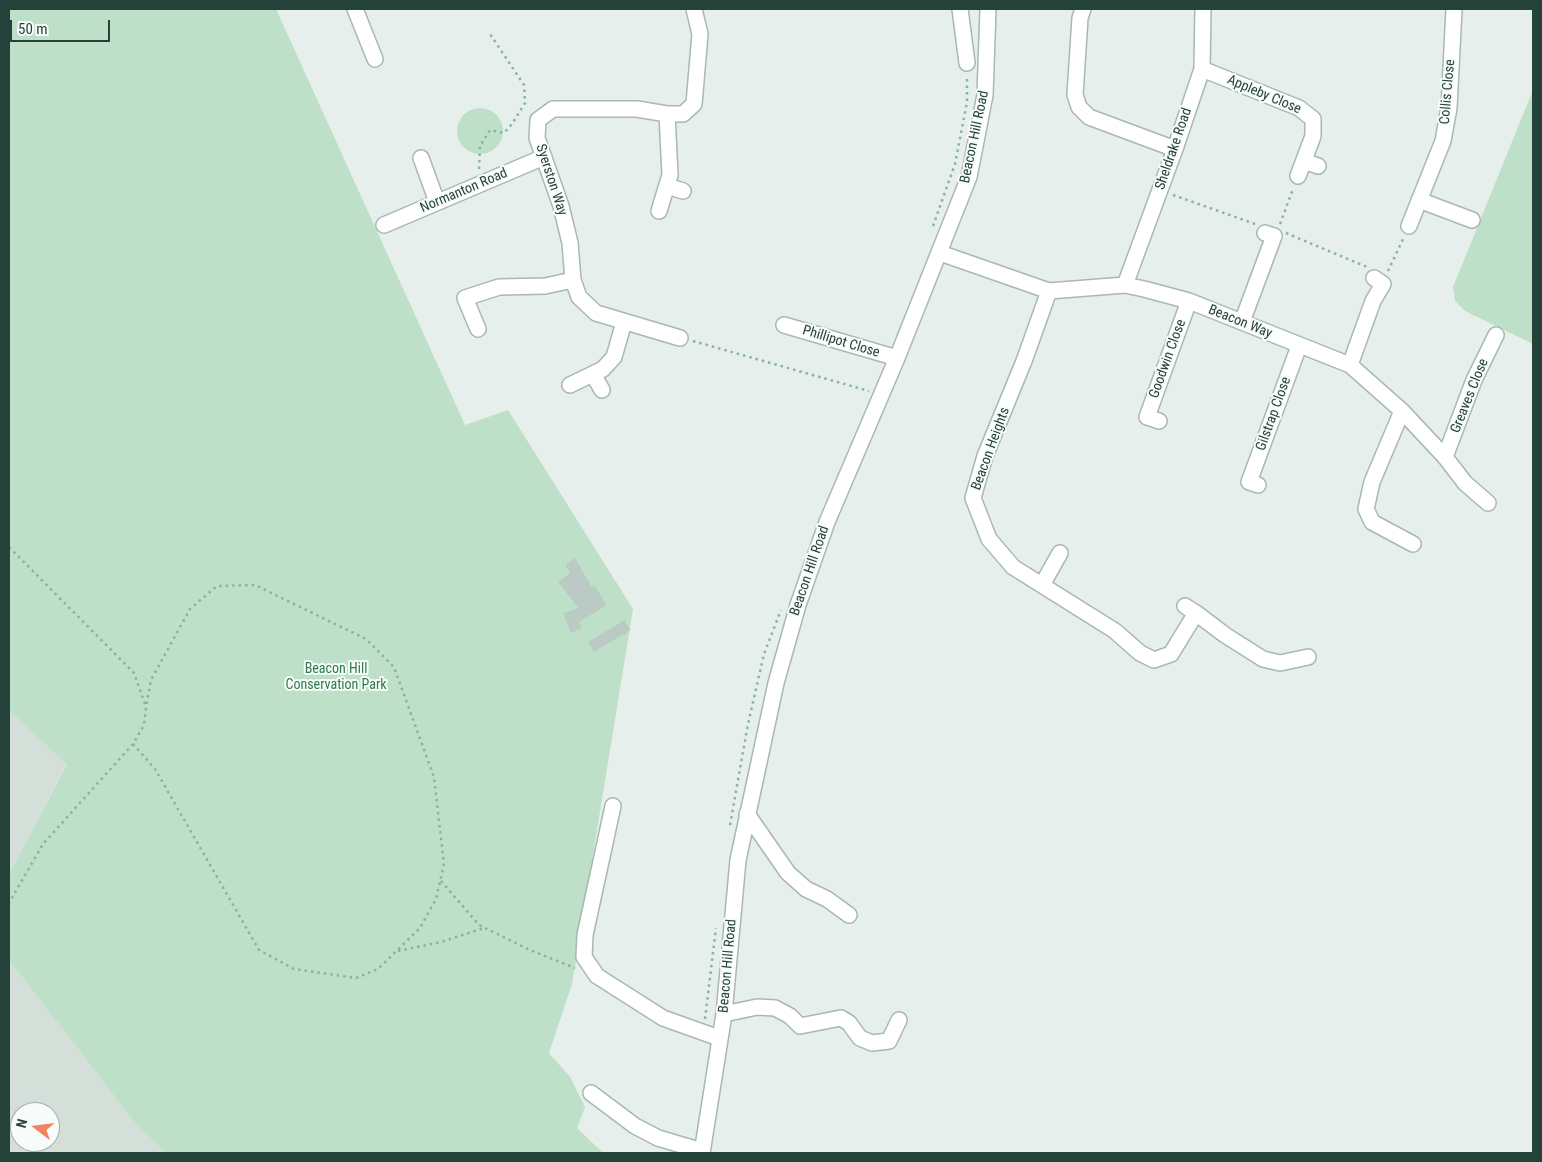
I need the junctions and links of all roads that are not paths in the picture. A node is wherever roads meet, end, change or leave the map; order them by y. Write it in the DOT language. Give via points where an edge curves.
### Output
graph roads {
  1 [pos="694,9"];
  2 [pos="960,9"];
  3 [pos="988,9"];
  4 [pos="1083,9"];
  5 [pos="1203,9"];
  6 [pos="1454,9"];
  7 [pos="357,13"];
  8 [pos="375,58"];
  9 [pos="967,62"];
  10 [pos="1202,69"];
  11 [pos="667,114"];
  12 [pos="1175,150"];
  13 [pos="544,157"];
  14 [pos="421,158"];
  15 [pos="1304,161"];
  16 [pos="1318,166"];
  17 [pos="1298,176"];
  18 [pos="667,186"];
  19 [pos="683,191"];
  20 [pos="1419,200"];
  21 [pos="437,202"];
  22 [pos="659,211"];
  23 [pos="1472,220"];
  24 [pos="384,225"];
  25 [pos="1409,226"];
  26 [pos="1274,236"];
  27 [pos="940,253"];
  28 [pos="573,280"];
  29 [pos="1379,280"];
  30 [pos="1125,285"];
  31 [pos="1048,291"];
  32 [pos="1189,301"];
  33 [pos="624,322"];
  34 [pos="1242,322"];
  35 [pos="784,325"];
  36 [pos="478,329"];
  37 [pos="1496,335"];
  38 [pos="680,338"];
  39 [pos="1299,346"];
  40 [pos="897,358"];
  41 [pos="1350,365"];
  42 [pos="593,374"];
  43 [pos="570,385"];
  44 [pos="602,390"];
  45 [pos="1402,411"];
  46 [pos="1147,417"];
  47 [pos="1445,457"];
  48 [pos="1248,482"];
  49 [pos="1488,504"];
  50 [pos="1413,544"];
  51 [pos="1060,554"];
  52 [pos="1042,586"];
  53 [pos="1308,657"];
  54 [pos="613,806"];
  55 [pos="747,814"];
  56 [pos="849,915"];
  57 [pos="724,1014"];
  58 [pos="899,1020"];
  59 [pos="719,1038"];
  60 [pos="591,1093"];
  61 [pos="702,1152"];
  1 -- 11 [label="street, Syerston Way" via="700,34 694,104 683,114"];
  2 -- 9 [label="street"];
  3 -- 27 [label="street, Beacon Hill Road" via="985,95 969,177"];
  4 -- 12 [label="street" via="1075,95 1079,107 1089,116"];
  5 -- 10 [label="street, Sheldrake Road"];
  6 -- 20 [label="street, Collis Close" via="1450,108 1442,141"];
  7 -- 8 [label="street"];
  10 -- 12 [label="street, Sheldrake Road"];
  10 -- 15 [label="street, Appleby Close" via="1300,108 1313,119 1314,136"];
  11 -- 13 [label="street, Syerston Way" via="637,109 552,109 538,120 537,138"];
  11 -- 18 [label="street" via="670,175"];
  12 -- 30 [label="street, Sheldrake Road"];
  13 -- 21 [label="street, Normanton Road"];
  13 -- 28 [label="street, Syerston Way" via="570,242"];
  14 -- 21 [label="street"];
  15 -- 16 [label="street"];
  15 -- 17 [label="street, Appleby Close"];
  18 -- 19 [label="street"];
  18 -- 22 [label="street"];
  20 -- 23 [label="street"];
  20 -- 25 [label="street, Collis Close"];
  21 -- 24 [label="street, Normanton Road"];
  26 -- 34 [label="street"];
  27 -- 31 [label="street, Beacon Way"];
  27 -- 40 [label="street, Beacon Hill Road"];
  28 -- 33 [label="street, Syerston Way" via="579,297 596,313"];
  28 -- 36 [label="street" via="545,286 462,290"];
  29 -- 41 [label="street"];
  30 -- 31 [label="street, Beacon Way"];
  30 -- 32 [label="street, Beacon Way"];
  31 -- 52 [label="street, Beacon Heights" via="1024,361 985,456 974,498 989,539 1013,567"];
  32 -- 34 [label="street, Beacon Way"];
  32 -- 46 [label="street, Goodwin Close"];
  33 -- 38 [label="street, Syerston Way"];
  33 -- 42 [label="street" via="614,357"];
  34 -- 39 [label="street, Beacon Way"];
  35 -- 40 [label="street, Phillipot Close"];
  37 -- 47 [label="street, Greaves Close" via="1474,380"];
  39 -- 41 [label="street, Beacon Way"];
  39 -- 48 [label="street, Gilstrap Close"];
  40 -- 55 [label="street, Beacon Hill Road" via="827,522 798,605 766,720"];
  41 -- 45 [label="street, Beacon Way"];
  42 -- 43 [label="street"];
  42 -- 44 [label="street"];
  45 -- 47 [label="street, Beacon Way"];
  45 -- 50 [label="street" via="1372,482 1366,509 1372,522"];
  47 -- 49 [label="street, Beacon Way" via="1465,483"];
  51 -- 52 [label="street"];
  52 -- 53 [label="street, Beacon Heights" via="1115,631 1140,653 1154,660 1171,654 1196,613 1263,659 1280,663"];
  54 -- 59 [label="street" via="585,935 584,956 597,976 663,1018"];
  55 -- 56 [label="street" via="788,873 806,889"];
  55 -- 57 [label="street, Beacon Hill Road" via="738,860"];
  57 -- 58 [label="street" via="757,1007 775,1008 800,1026 841,1018 860,1038 872,1043 889,1041"];
  57 -- 59 [label="street, Beacon Hill Road"];
  59 -- 61 [label="street, Beacon Hill Road"];
  60 -- 61 [label="street" via="634,1126 658,1138"];
}
